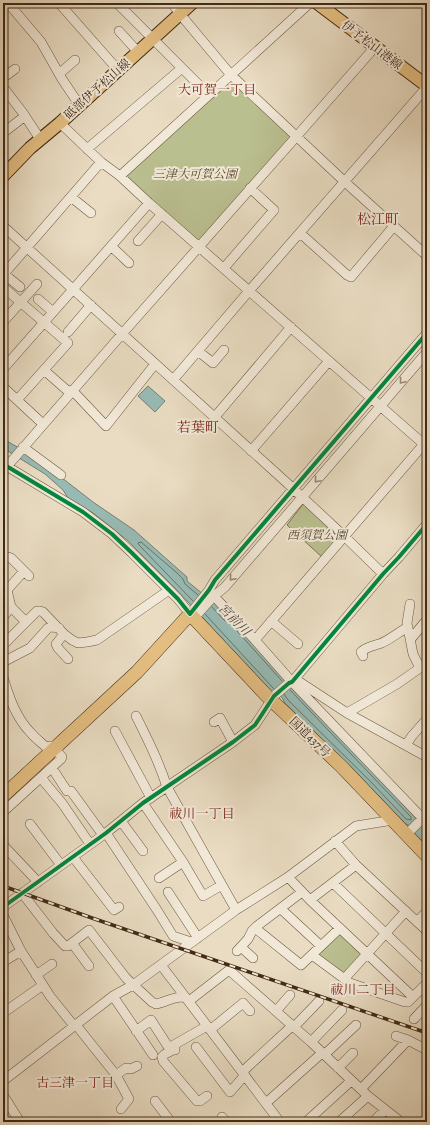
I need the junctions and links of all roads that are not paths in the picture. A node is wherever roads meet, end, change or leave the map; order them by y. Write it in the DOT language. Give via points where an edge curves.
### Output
graph roads {
  1 [pos="8,3"];
  2 [pos="59,3"];
  3 [pos="117,3"];
  4 [pos="172,3"];
  5 [pos="192,3"];
  6 [pos="310,3"];
  7 [pos="317,3"];
  8 [pos="180,14"];
  9 [pos="119,30"];
  10 [pos="152,39"];
  11 [pos="375,47"];
  12 [pos="138,52"];
  13 [pos="75,60"];
  14 [pos="182,68"];
  15 [pos="15,69"];
  16 [pos="118,70"];
  17 [pos="59,74"];
  18 [pos="231,75"];
  19 [pos="3,78"];
  20 [pos="3,87"];
  21 [pos="427,87"];
  22 [pos="209,95"];
  23 [pos="80,106"];
  24 [pos="25,116"];
  25 [pos="60,124"];
  26 [pos="3,133"];
  27 [pos="296,137"];
  28 [pos="40,139"];
  29 [pos="87,148"];
  30 [pos="101,162"];
  31 [pos="3,176"];
  32 [pos="120,176"];
  33 [pos="345,182"];
  34 [pos="250,188"];
  35 [pos="71,197"];
  36 [pos="149,203"];
  37 [pos="91,213"];
  38 [pos="162,214"];
  39 [pos="3,226"];
  40 [pos="394,226"];
  41 [pos="300,233"];
  42 [pos="138,241"];
  43 [pos="112,246"];
  44 [pos="199,246"];
  45 [pos="27,247"];
  46 [pos="427,256"];
  47 [pos="129,263"];
  48 [pos="224,268"];
  49 [pos="4,272"];
  50 [pos="37,284"];
  51 [pos="3,287"];
  52 [pos="20,288"];
  53 [pos="74,289"];
  54 [pos="249,291"];
  55 [pos="38,299"];
  56 [pos="21,302"];
  57 [pos="91,305"];
  58 [pos="53,312"];
  59 [pos="3,322"];
  60 [pos="44,322"];
  61 [pos="290,327"];
  62 [pos="68,332"];
  63 [pos="427,333"];
  64 [pos="122,334"];
  65 [pos="198,351"];
  66 [pos="427,352"];
  67 [pos="223,354"];
  68 [pos="329,361"];
  69 [pos="155,364"];
  70 [pos="3,369"];
  71 [pos="44,370"];
  72 [pos="173,380"];
  73 [pos="3,387"];
  74 [pos="71,392"];
  75 [pos="371,397"];
  76 [pos="17,400"];
  77 [pos="381,406"];
  78 [pos="214,418"];
  79 [pos="43,424"];
  80 [pos="425,446"];
  81 [pos="23,448"];
  82 [pos="251,451"];
  83 [pos="5,467"];
  84 [pos="61,475"];
  85 [pos="293,489"];
  86 [pos="301,497"];
  87 [pos="427,524"];
  88 [pos="344,536"];
  89 [pos="3,561"];
  90 [pos="383,574"];
  91 [pos="5,589"];
  92 [pos="169,590"];
  93 [pos="210,594"];
  94 [pos="410,604"];
  95 [pos="11,608"];
  96 [pos="193,615"];
  97 [pos="3,617"];
  98 [pos="272,621"];
  99 [pos="26,622"];
  100 [pos="424,623"];
  101 [pos="408,627"];
  102 [pos="61,631"];
  103 [pos="255,640"];
  104 [pos="410,640"];
  105 [pos="298,644"];
  106 [pos="3,646"];
  107 [pos="363,656"];
  108 [pos="68,659"];
  109 [pos="3,662"];
  110 [pos="424,665"];
  111 [pos="3,677"];
  112 [pos="292,682"];
  113 [pos="273,698"];
  114 [pos="347,713"];
  115 [pos="136,716"];
  116 [pos="427,719"];
  117 [pos="214,722"];
  118 [pos="115,731"];
  119 [pos="233,742"];
  120 [pos="406,745"];
  121 [pos="54,750"];
  122 [pos="427,757"];
  123 [pos="52,768"];
  124 [pos="41,778"];
  125 [pos="167,787"];
  126 [pos="151,798"];
  127 [pos="4,800"];
  128 [pos="143,803"];
  129 [pos="424,819"];
  130 [pos="393,820"];
  131 [pos="121,821"];
  132 [pos="30,824"];
  133 [pos="408,832"];
  134 [pos="105,834"];
  135 [pos="335,841"];
  136 [pos="90,844"];
  137 [pos="3,845"];
  138 [pos="143,851"];
  139 [pos="427,856"];
  140 [pos="73,857"];
  141 [pos="184,862"];
  142 [pos="61,865"];
  143 [pos="356,865"];
  144 [pos="288,877"];
  145 [pos="159,878"];
  146 [pos="38,882"];
  147 [pos="333,883"];
  148 [pos="222,885"];
  149 [pos="168,892"];
  150 [pos="302,892"];
  151 [pos="22,893"];
  152 [pos="310,900"];
  153 [pos="3,907"];
  154 [pos="119,907"];
  155 [pos="280,908"];
  156 [pos="236,910"];
  157 [pos="406,911"];
  158 [pos="427,911"];
  159 [pos="3,915"];
  160 [pos="417,922"];
  161 [pos="255,928"];
  162 [pos="340,928"];
  163 [pos="427,931"];
  164 [pos="386,934"];
  165 [pos="195,940"];
  166 [pos="72,943"];
  167 [pos="321,946"];
  168 [pos="21,951"];
  169 [pos="368,954"];
  170 [pos="312,955"];
  171 [pos="253,958"];
  172 [pos="3,962"];
  173 [pos="52,964"];
  174 [pos="161,965"];
  175 [pos="89,966"];
  176 [pos="427,973"];
  177 [pos="36,975"];
  178 [pos="345,978"];
  179 [pos="427,983"];
  180 [pos="43,985"];
  181 [pos="134,985"];
  182 [pos="290,995"];
  183 [pos="113,996"];
  184 [pos="413,998"];
  185 [pos="187,999"];
  186 [pos="319,1001"];
  187 [pos="427,1005"];
  188 [pos="342,1010"];
  189 [pos="250,1011"];
  190 [pos="276,1011"];
  191 [pos="3,1013"];
  192 [pos="414,1019"];
  193 [pos="356,1025"];
  194 [pos="75,1026"];
  195 [pos="293,1026"];
  196 [pos="209,1028"];
  197 [pos="136,1031"];
  198 [pos="396,1036"];
  199 [pos="408,1040"];
  200 [pos="311,1042"];
  201 [pos="196,1047"];
  202 [pos="175,1049"];
  203 [pos="427,1050"];
  204 [pos="353,1053"];
  205 [pos="323,1054"];
  206 [pos="153,1055"];
  207 [pos="137,1066"];
  208 [pos="338,1068"];
  209 [pos="244,1074"];
  210 [pos="116,1075"];
  211 [pos="3,1081"];
  212 [pos="351,1081"];
  213 [pos="361,1089"];
  214 [pos="3,1095"];
  215 [pos="207,1096"];
  216 [pos="368,1096"];
  217 [pos="266,1103"];
  218 [pos="6,1105"];
  219 [pos="156,1106"];
  220 [pos="120,1109"];
  221 [pos="385,1110"];
  222 [pos="20,1122"];
  223 [pos="171,1122"];
  224 [pos="280,1122"];
  225 [pos="306,1122"];
  226 [pos="339,1122"];
  227 [pos="373,1122"];
  228 [pos="401,1122"];
  1 -- 17 [label="street" via="41,42"];
  2 -- 16 [label="street"];
  3 -- 10 [label="street"];
  4 -- 8 [label="street"];
  5 -- 8 [label="main road, 砥部伊予松山線"];
  6 -- 18 [label="street"];
  7 -- 11 [label="main road, 伊予松山港線"];
  8 -- 10 [label="main road, 砥部伊予松山線"];
  8 -- 18 [label="street"];
  9 -- 12 [label="street"];
  10 -- 12 [label="main road, 砥部伊予松山線"];
  10 -- 14 [label="street"];
  11 -- 21 [label="main road, 伊予松山港線"];
  11 -- 27 [label="street"];
  12 -- 16 [label="main road, 砥部伊予松山線"];
  13 -- 17 [label="street"];
  14 -- 22 [label="street"];
  14 -- 29 [label="street"];
  15 -- 19 [label="street"];
  16 -- 23 [label="main road, 砥部伊予松山線"];
  17 -- 23 [label="street"];
  18 -- 22 [label="street"];
  18 -- 27 [label="street"];
  20 -- 24 [label="street"];
  21 -- 33 [label="street"];
  22 -- 32 [label="street"];
  23 -- 25 [label="main road, 砥部伊予松山線"];
  24 -- 26 [label="street"];
  24 -- 28 [label="street"];
  25 -- 28 [label="main road, 砥部伊予松山線"];
  25 -- 29 [label="street"];
  27 -- 33 [label="street"];
  27 -- 34 [label="street"];
  28 -- 31 [label="main road, 砥部伊予松山線"];
  29 -- 30 [label="street"];
  30 -- 32 [label="street"];
  30 -- 35 [label="street"];
  32 -- 36 [label="street"];
  33 -- 40 [label="street"];
  33 -- 41 [label="street"];
  34 -- 44 [label="street"];
  34 -- 48 [label="street" via="274,210"];
  35 -- 37 [label="street"];
  35 -- 45 [label="street"];
  36 -- 38 [label="street"];
  36 -- 43 [label="street"];
  38 -- 42 [label="street"];
  38 -- 44 [label="street"];
  39 -- 45 [label="street"];
  40 -- 41 [label="street" via="351,277"];
  40 -- 46 [label="street"];
  41 -- 54 [label="street"];
  43 -- 47 [label="street"];
  43 -- 53 [label="street"];
  44 -- 48 [label="street"];
  44 -- 64 [label="street"];
  45 -- 49 [label="street"];
  45 -- 53 [label="street"];
  48 -- 54 [label="street"];
  49 -- 52 [label="street"];
  50 -- 56 [label="street"];
  51 -- 56 [label="street"];
  53 -- 57 [label="street"];
  53 -- 58 [label="street"];
  54 -- 61 [label="street"];
  54 -- 65 [label="street"];
  55 -- 58 [label="street"];
  56 -- 59 [label="street"];
  56 -- 60 [label="street"];
  57 -- 62 [label="street"];
  57 -- 64 [label="street"];
  58 -- 60 [label="street"];
  60 -- 70 [label="street"];
  60 -- 71 [label="street" via="68,343"];
  61 -- 68 [label="street"];
  61 -- 78 [label="street"];
  63 -- 75 [label="street"];
  64 -- 69 [label="street"];
  64 -- 74 [label="street"];
  65 -- 67 [label="street" via="212,363"];
  65 -- 72 [label="street"];
  66 -- 77 [label="street, one-way"];
  68 -- 75 [label="street"];
  68 -- 82 [label="street"];
  69 -- 72 [label="street"];
  69 -- 74 [label="street" via="106,426"];
  71 -- 74 [label="street"];
  71 -- 76 [label="street"];
  72 -- 78 [label="street"];
  73 -- 76 [label="street"];
  74 -- 79 [label="street"];
  75 -- 77 [label="street"];
  75 -- 85 [label="street"];
  76 -- 79 [label="street"];
  77 -- 80 [label="street"];
  77 -- 86 [label="street, one-way"];
  78 -- 82 [label="street"];
  79 -- 81 [label="street"];
  80 -- 88 [label="street"];
  81 -- 83 [label="street"];
  81 -- 84 [label="street"];
  82 -- 85 [label="street"];
  83 -- 92 [label="street" via="83,512 112,534"];
  85 -- 86 [label="street"];
  85 -- 93 [label="street" via="215,580"];
  86 -- 88 [label="street"];
  86 -- 93 [label="street, one-way" via="225,587"];
  87 -- 90 [label="street"];
  88 -- 90 [label="street"];
  88 -- 98 [label="street"];
  89 -- 91 [label="street" via="10,558 27,574"];
  90 -- 112 [label="street"];
  91 -- 95 [label="street"];
  92 -- 96 [label="street"];
  92 -- 102 [label="street" via="97,640 78,643"];
  93 -- 96 [label="street"];
  93 -- 103 [label="street"];
  94 -- 101 [label="street"];
  95 -- 97 [label="street"];
  95 -- 99 [label="street"];
  96 -- 113 [label="highway, 国道437号"];
  96 -- 121 [label="highway" via="138,672"];
  98 -- 103 [label="street"];
  98 -- 105 [label="street"];
  99 -- 102 [label="street" via="34,613 40,611"];
  99 -- 106 [label="street"];
  100 -- 104 [label="street"];
  101 -- 104 [label="street"];
  101 -- 107 [label="street" via="380,644 364,649 361,652"];
  102 -- 108 [label="street" via="56,644"];
  102 -- 109 [label="street" via="48,628 30,648"];
  103 -- 112 [label="street"];
  104 -- 110 [label="street" via="413,654"];
  110 -- 114 [label="street"];
  111 -- 121 [label="street" via="8,696 25,726 30,733"];
  112 -- 113 [label="street"];
  112 -- 114 [label="street"];
  112 -- 129 [label="street"];
  113 -- 119 [label="street" via="255,725"];
  113 -- 130 [label="highway, 国道437号"];
  114 -- 120 [label="street"];
  115 -- 125 [label="street" via="161,768"];
  116 -- 120 [label="street"];
  117 -- 119 [label="street" via="220,718"];
  118 -- 126 [label="street"];
  119 -- 125 [label="street"];
  120 -- 122 [label="street"];
  121 -- 123 [label="street" via="62,757"];
  121 -- 127 [label="highway"];
  123 -- 124 [label="street"];
  123 -- 134 [label="street" via="67,791 71,791"];
  124 -- 127 [label="street"];
  124 -- 136 [label="street"];
  125 -- 126 [label="street"];
  125 -- 148 [label="street"];
  126 -- 128 [label="street"];
  128 -- 131 [label="street"];
  128 -- 141 [label="street"];
  129 -- 133 [label="street"];
  130 -- 133 [label="highway, 国道437号"];
  130 -- 135 [label="street" via="356,826"];
  131 -- 134 [label="street"];
  131 -- 138 [label="street"];
  132 -- 142 [label="street"];
  133 -- 139 [label="highway, 国道437号"];
  134 -- 136 [label="street"];
  134 -- 165 [label="street" via="173,936"];
  135 -- 143 [label="street"];
  135 -- 144 [label="street"];
  136 -- 140 [label="street"];
  137 -- 146 [label="street"];
  140 -- 142 [label="street"];
  140 -- 154 [label="street" via="114,910"];
  141 -- 145 [label="street"];
  141 -- 148 [label="street" via="203,896"];
  142 -- 146 [label="street"];
  143 -- 147 [label="street"];
  143 -- 157 [label="street"];
  144 -- 150 [label="street"];
  144 -- 156 [label="street"];
  146 -- 151 [label="street"];
  147 -- 152 [label="street"];
  147 -- 164 [label="street"];
  148 -- 156 [label="street"];
  149 -- 165 [label="street"];
  150 -- 152 [label="street"];
  150 -- 155 [label="street"];
  151 -- 153 [label="street"];
  151 -- 166 [label="street" via="65,946"];
  152 -- 162 [label="street"];
  155 -- 161 [label="street"];
  155 -- 167 [label="street"];
  156 -- 165 [label="street"];
  157 -- 160 [label="street"];
  157 -- 164 [label="street"];
  158 -- 160 [label="street"];
  159 -- 168 [label="street"];
  160 -- 163 [label="street"];
  161 -- 170 [label="street" via="301,965"];
  161 -- 171 [label="street" via="239,949"];
  162 -- 167 [label="street"];
  162 -- 169 [label="street"];
  164 -- 169 [label="street"];
  164 -- 176 [label="street"];
  165 -- 174 [label="street"];
  166 -- 175 [label="street"];
  166 -- 181 [label="street" via="89,930"];
  167 -- 170 [label="street"];
  168 -- 172 [label="street"];
  168 -- 177 [label="street"];
  169 -- 178 [label="street"];
  169 -- 184 [label="street"];
  170 -- 178 [label="street"];
  173 -- 177 [label="street"];
  174 -- 181 [label="street"];
  174 -- 185 [label="street"];
  177 -- 180 [label="street"];
  178 -- 184 [label="street" via="350,983 405,1002"];
  179 -- 184 [label="street"];
  180 -- 191 [label="street"];
  180 -- 194 [label="street"];
  181 -- 183 [label="street"];
  181 -- 185 [label="street" via="156,1004 179,996"];
  182 -- 190 [label="street"];
  183 -- 194 [label="street"];
  183 -- 197 [label="street"];
  185 -- 190 [label="street" via="229,970"];
  185 -- 196 [label="street"];
  186 -- 195 [label="street"];
  187 -- 192 [label="street"];
  188 -- 200 [label="street"];
  189 -- 196 [label="street" via="243,1003"];
  190 -- 195 [label="street"];
  193 -- 205 [label="street"];
  194 -- 210 [label="street"];
  194 -- 211 [label="street"];
  195 -- 200 [label="street"];
  195 -- 209 [label="street"];
  196 -- 202 [label="street"];
  196 -- 209 [label="street"];
  197 -- 202 [label="street" via="151,1020 169,1048"];
  197 -- 206 [label="street"];
  198 -- 199 [label="street"];
  199 -- 203 [label="street"];
  199 -- 213 [label="street"];
  200 -- 205 [label="street"];
  201 -- 209 [label="street" via="230,1092"];
  202 -- 215 [label="street" via="162,1057 163,1061 193,1098 200,1101"];
  204 -- 208 [label="street"];
  205 -- 208 [label="street"];
  205 -- 217 [label="street"];
  207 -- 210 [label="street" via="126,1068"];
  208 -- 212 [label="street"];
  209 -- 217 [label="street"];
  210 -- 220 [label="street" via="129,1099"];
  212 -- 213 [label="street"];
  212 -- 225 [label="street"];
  213 -- 216 [label="street"];
  214 -- 218 [label="street"];
  216 -- 221 [label="street"];
  216 -- 226 [label="street"];
  217 -- 224 [label="street"];
  218 -- 222 [label="street"];
  219 -- 223 [label="street"];
  221 -- 227 [label="street"];
  221 -- 228 [label="street"];
}
